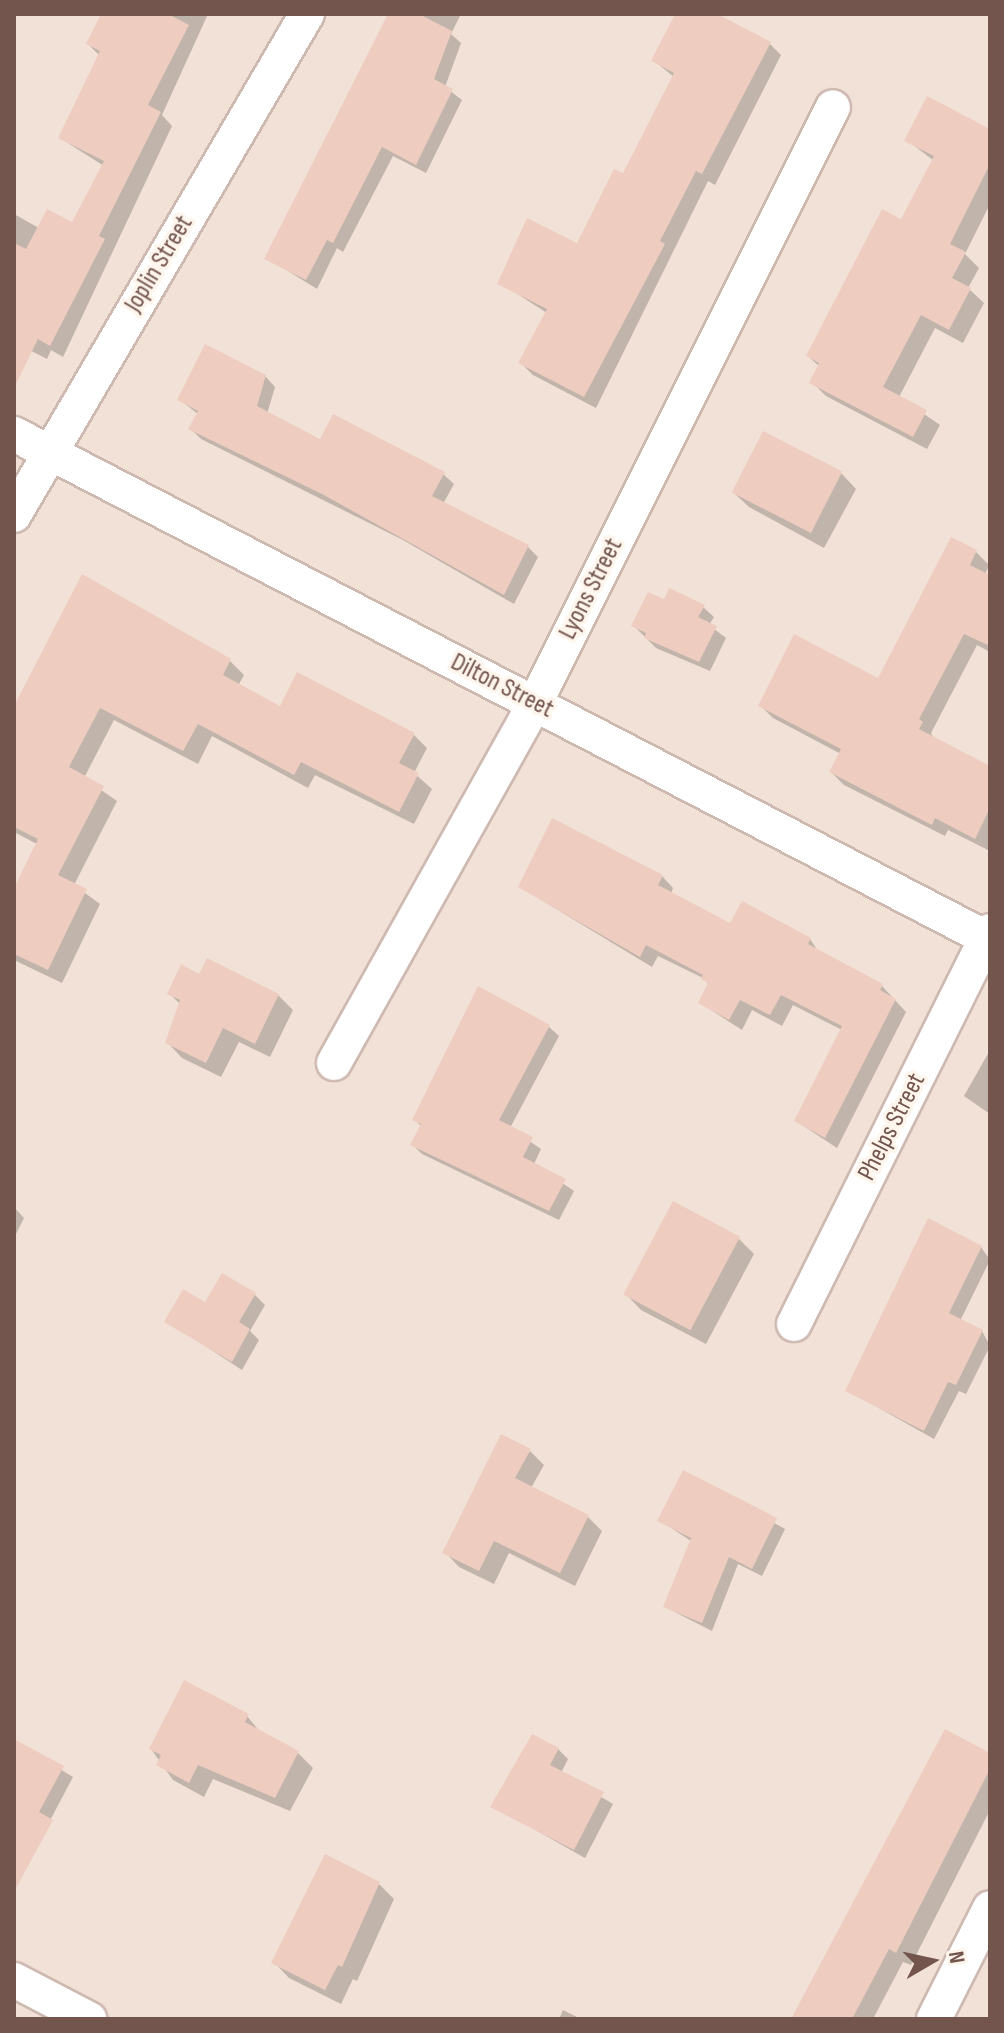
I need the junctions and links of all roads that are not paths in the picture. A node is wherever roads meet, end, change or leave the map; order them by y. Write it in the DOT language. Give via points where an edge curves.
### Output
graph roads {
  1 [pos="307,14"];
  2 [pos="833,107"];
  3 [pos="14,434"];
  4 [pos="48,451"];
  5 [pos="14,515"];
  6 [pos="535,703"];
  7 [pos="989,936"];
  8 [pos="334,1063"];
  9 [pos="794,1324"];
  10 [pos="990,1908"];
  11 [pos="14,1980"];
  12 [pos="89,2019"];
  13 [pos="934,2019"];
  1 -- 4 [label="street, Joplin Street"];
  2 -- 6 [label="street, Lyons Street"];
  3 -- 4 [label="street, Dilton Street"];
  4 -- 5 [label="street, Joplin Street"];
  4 -- 6 [label="street, Dilton Street"];
  6 -- 7 [label="street, Dilton Street"];
  6 -- 8 [label="street, Lyons Street"];
  7 -- 9 [label="street, Phelps Street"];
  10 -- 13 [label="street"];
  11 -- 12 [label="street"];
}
